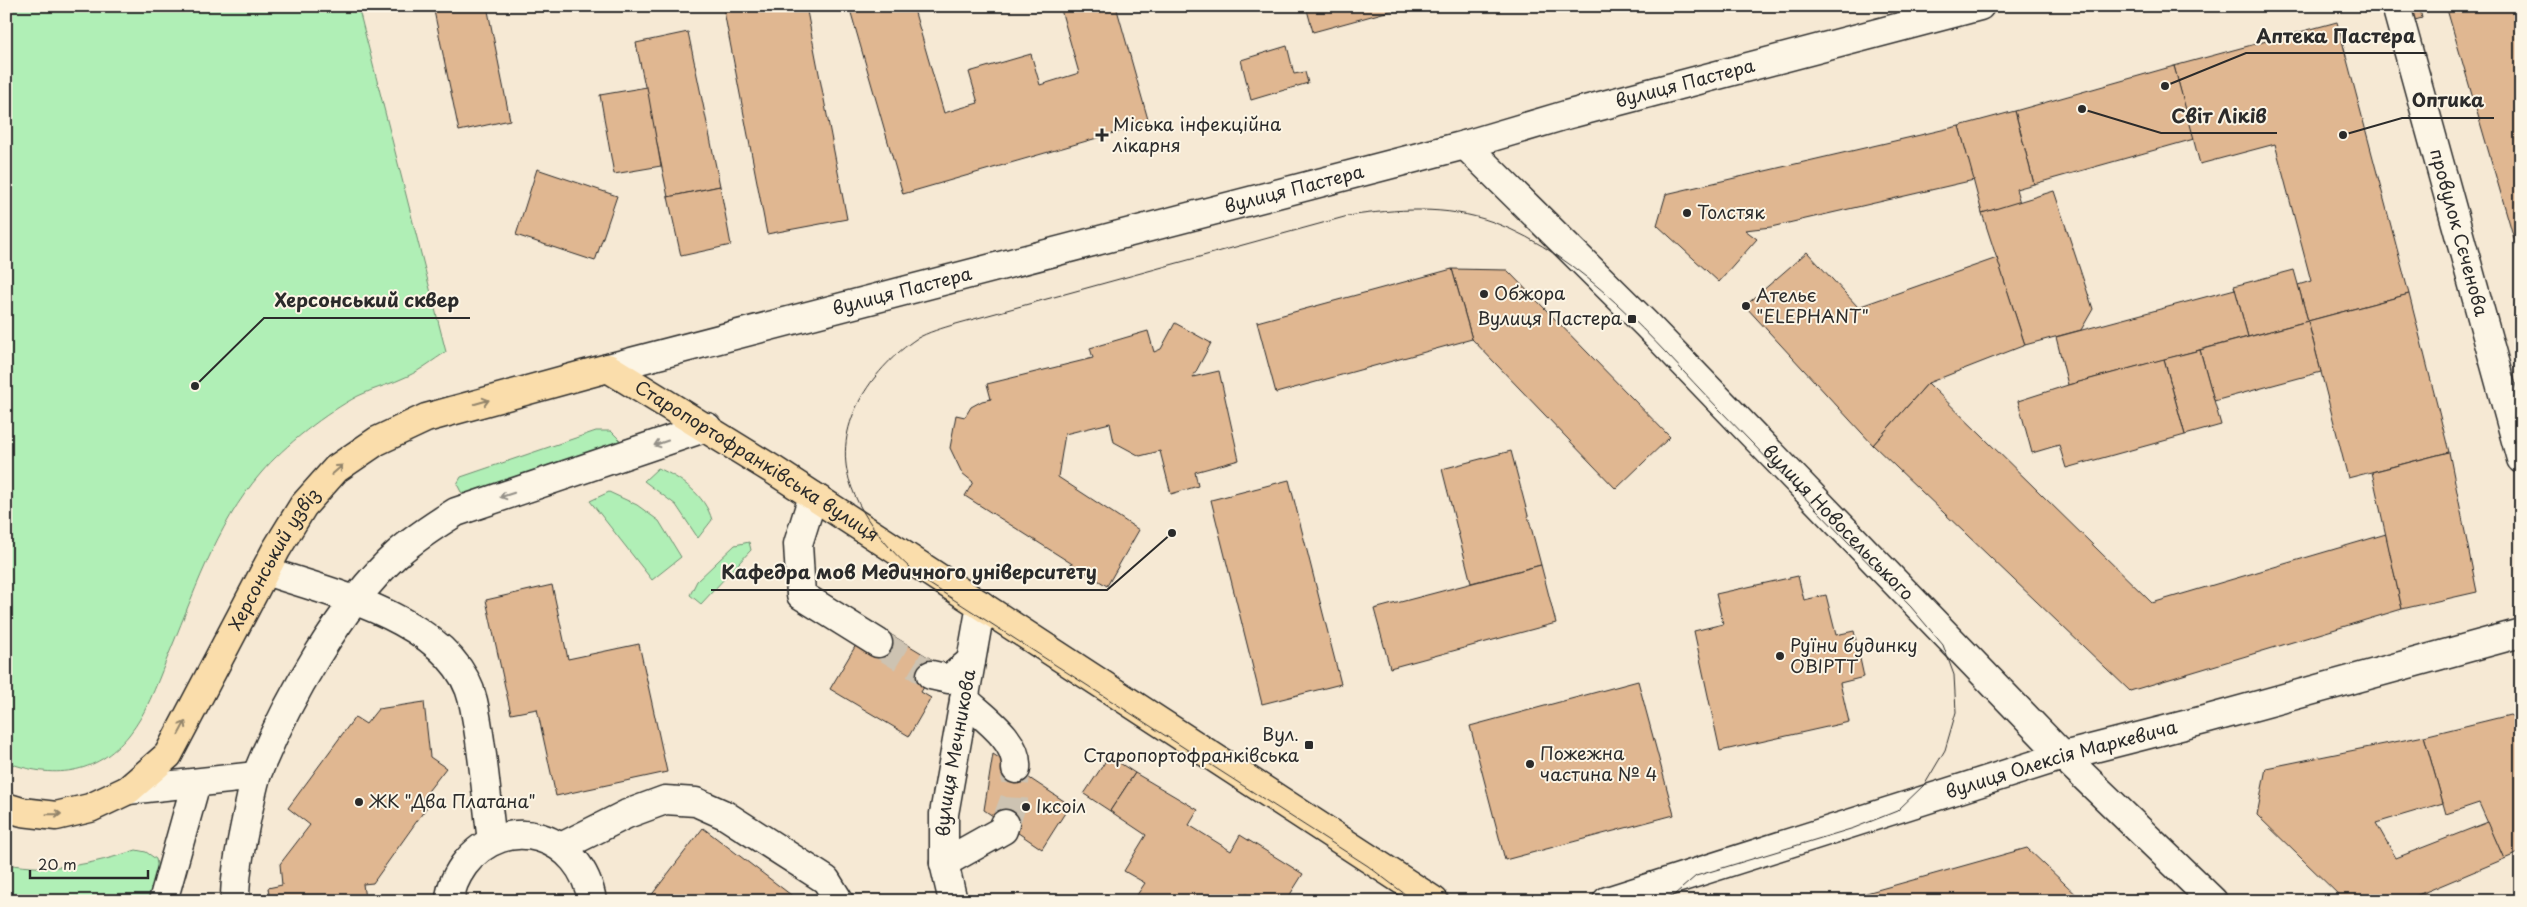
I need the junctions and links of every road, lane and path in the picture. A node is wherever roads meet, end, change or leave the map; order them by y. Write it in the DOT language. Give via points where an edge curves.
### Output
graph roads {
  1 [pos="1980,6"];
  2 [pos="2396,6"];
  3 [pos="1465,145"];
  4 [pos="608,368"];
  5 [pos="707,427"];
  6 [pos="2521,459"];
  7 [pos="813,496"];
  8 [pos="265,571"];
  9 [pos="356,600"];
  10 [pos="981,605"];
  11 [pos="2521,633"];
  12 [pos="878,643"];
  13 [pos="970,661"];
  14 [pos="931,676"];
  15 [pos="964,699"];
  16 [pos="2063,756"];
  17 [pos="1016,769"];
  18 [pos="256,776"];
  19 [pos="196,782"];
  20 [pos="128,790"];
  21 [pos="6,807"];
  22 [pos="1005,824"];
  23 [pos="492,841"];
  24 [pos="561,847"];
  25 [pos="944,863"];
  26 [pos="163,901"];
  27 [pos="235,901"];
  28 [pos="450,901"];
  29 [pos="592,901"];
  30 [pos="839,901"];
  31 [pos="953,901"];
  32 [pos="1434,901"];
  33 [pos="1607,901"];
  34 [pos="2213,901"];
  1 -- 3 [label="street, вулиця Пастера" via="1566,115"];
  2 -- 6 [label="street, провулок Сєченова"];
  3 -- 4 [label="street, вулиця Пастера"];
  3 -- 16 [label="street, вулиця Новосельського" via="1646,324"];
  4 -- 5 [label="main road, Старопортофранківська вулиця"];
  8 -- 4 [label="main road, Херсонський узвіз, one-way" via="303,506 336,469 377,441 426,418"];
  5 -- 7 [label="main road, Старопортофранківська вулиця"];
  5 -- 9 [label="street, one-way" via="456,512 420,534 396,555"];
  7 -- 10 [label="main road, Старопортофранківська вулиця"];
  7 -- 12 [label="street" via="798,544 801,594"];
  8 -- 9 [label="street"];
  20 -- 8 [label="main road, Херсонський узвіз, one-way" via="168,755"];
  9 -- 18 [label="street" via="322,649 287,709"];
  9 -- 23 [label="street" via="404,622 444,651 461,672 473,700"];
  10 -- 13 [label="street, вулиця Мечникова"];
  10 -- 32 [label="main road, Старопортофранківська вулиця"];
  11 -- 16 [label="street, вулиця Олексія Маркевича"];
  13 -- 14 [label="street" via="949,679"];
  13 -- 15 [label="street, вулиця Мечникова"];
  15 -- 17 [label="street" via="1007,740 1017,758"];
  15 -- 25 [label="street, вулиця Мечникова" via="944,814"];
  16 -- 33 [label="street, вулиця Олексія Маркевича"];
  16 -- 34 [label="street, вулиця Новосельського"];
  18 -- 19 [label="street"];
  18 -- 27 [label="street" via="235,872"];
  19 -- 20 [label="street"];
  19 -- 26 [label="street"];
  21 -- 20 [label="main road, Херсонський узвіз, one-way" via="56,816 90,808"];
  22 -- 25 [label="street" via="1003,830"];
  23 -- 24 [label="street" via="515,835 539,837"];
  23 -- 28 [label="street" via="472,854 458,873"];
  24 -- 29 [label="street" via="578,862 590,884"];
  24 -- 30 [label="street" via="626,814 665,800 696,802 725,815 826,880"];
  25 -- 31 [label="street, вулиця Мечникова"];
}
